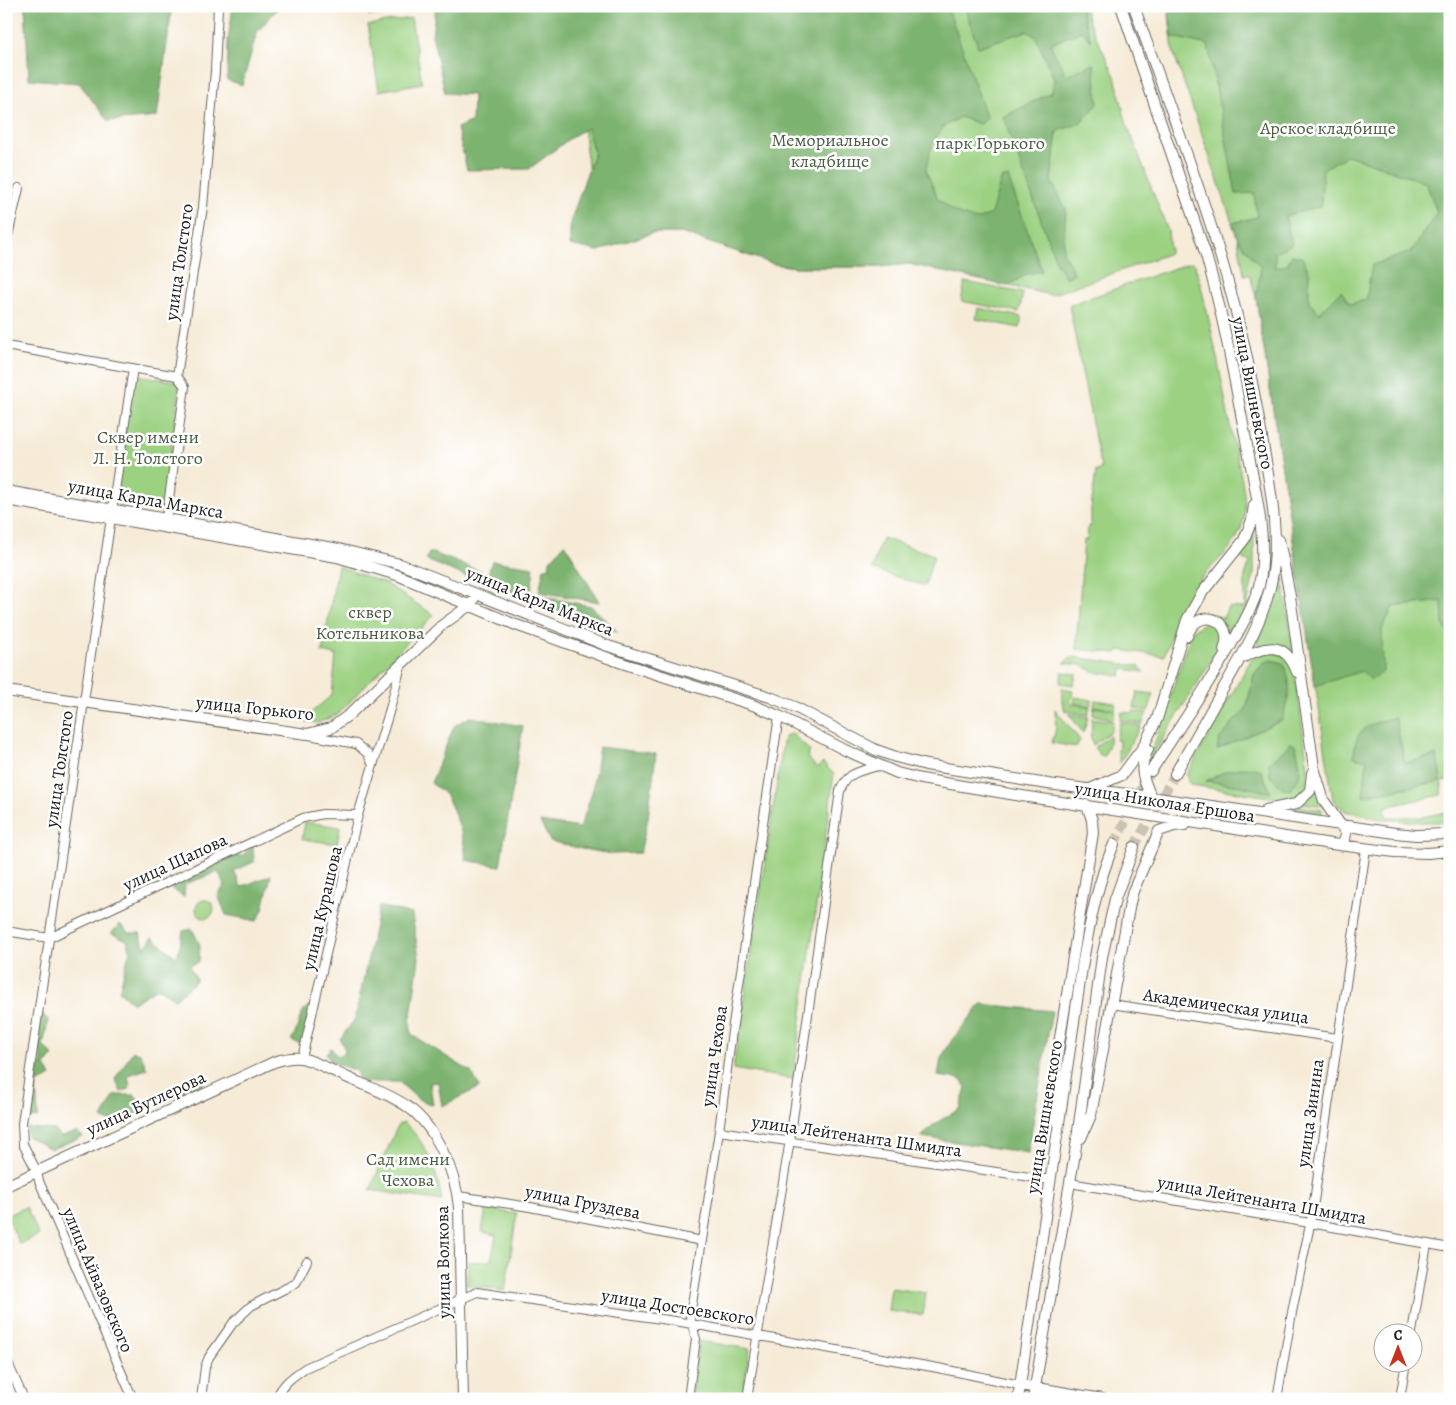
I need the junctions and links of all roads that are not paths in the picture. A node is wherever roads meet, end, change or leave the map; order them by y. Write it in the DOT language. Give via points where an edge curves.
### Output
graph roads {
  1 [pos="218,6"];
  2 [pos="1121,6"];
  3 [pos="1134,6"];
  4 [pos="19,188"];
  5 [pos="6,244"];
  6 [pos="6,346"];
  7 [pos="133,368"];
  8 [pos="177,376"];
  9 [pos="1270,487"];
  10 [pos="6,492"];
  11 [pos="1256,494"];
  12 [pos="6,500"];
  13 [pos="111,514"];
  14 [pos="166,518"];
  15 [pos="477,594"];
  16 [pos="470,605"];
  17 [pos="1240,659"];
  18 [pos="401,665"];
  19 [pos="1213,676"];
  20 [pos="6,691"];
  21 [pos="83,702"];
  22 [pos="779,716"];
  23 [pos="307,734"];
  24 [pos="373,765"];
  25 [pos="878,766"];
  26 [pos="1151,771"];
  27 [pos="1175,774"];
  28 [pos="1048,784"];
  29 [pos="1088,790"];
  30 [pos="1151,797"];
  31 [pos="1087,805"];
  32 [pos="1249,811"];
  33 [pos="358,815"];
  34 [pos="1202,824"];
  35 [pos="1342,825"];
  36 [pos="1369,830"];
  37 [pos="1450,834"];
  38 [pos="1114,844"];
  39 [pos="1340,845"];
  40 [pos="1134,847"];
  41 [pos="1366,849"];
  42 [pos="1450,850"];
  43 [pos="6,931"];
  44 [pos="49,938"];
  45 [pos="1111,1004"];
  46 [pos="1337,1038"];
  47 [pos="302,1058"];
  48 [pos="719,1131"];
  49 [pos="1057,1136"];
  50 [pos="790,1140"];
  51 [pos="1075,1153"];
  52 [pos="37,1172"];
  53 [pos="1050,1180"];
  54 [pos="1070,1183"];
  55 [pos="6,1186"];
  56 [pos="458,1196"];
  57 [pos="1310,1223"];
  58 [pos="702,1241"];
  59 [pos="1427,1244"];
  60 [pos="1450,1248"];
  61 [pos="308,1260"];
  62 [pos="460,1299"];
  63 [pos="1414,1322"];
  64 [pos="693,1326"];
  65 [pos="758,1336"];
  66 [pos="6,1359"];
  67 [pos="1404,1372"];
  68 [pos="1020,1385"];
  69 [pos="1035,1388"];
  70 [pos="24,1399"];
  71 [pos="134,1399"];
  72 [pos="201,1399"];
  73 [pos="276,1399"];
  74 [pos="463,1399"];
  75 [pos="688,1399"];
  76 [pos="747,1399"];
  77 [pos="1018,1399"];
  78 [pos="1033,1399"];
  79 [pos="1102,1399"];
  80 [pos="1277,1399"];
  81 [pos="1400,1399"];
  1 -- 8 [label="street, улица Толстого" via="216,72 203,207"];
  2 -- 11 [label="main road, улица Вишневского" via="1210,268 1226,334"];
  3 -- 9 [label="main road, улица Вишневского" via="1225,273 1241,332"];
  4 -- 5 [label="street"];
  6 -- 7 [label="street"];
  7 -- 8 [label="street"];
  7 -- 13 [label="street, улица Толстого"];
  8 -- 14 [label="street, улица Толстого" via="185,387"];
  9 -- 17 [label="main road, улица Вишневского" via="1275,542 1272,578 1262,616"];
  9 -- 35 [label="main road" via="1290,596 1314,768 1324,801"];
  10 -- 13 [label="main road, улица Карла Маркса"];
  11 -- 19 [label="main road, улица Вишневского" via="1262,540 1259,586 1254,602"];
  11 -- 29 [label="main road" via="1252,520 1244,540 1202,593 1187,620 1157,719 1143,747 1122,775"];
  12 -- 13 [label="main road, улица Карла Маркса"];
  13 -- 14 [label="main road, улица Карла Маркса"];
  13 -- 16 [label="main road, улица Карла Маркса" via="337,557 384,571"];
  13 -- 21 [label="street, улица Толстого"];
  14 -- 15 [label="main road, улица Карла Маркса" via="338,549 400,564"];
  15 -- 16 [label="main road, улица Горького"];
  15 -- 28 [label="main road, улица Карла Маркса" via="608,646 770,697 858,742 896,757 926,765"];
  16 -- 18 [label="main road, улица Горького" via="441,626"];
  16 -- 22 [label="main road, улица Карла Маркса" via="617,662 725,695"];
  17 -- 27 [label="main road, улица Вишневского"];
  17 -- 32 [label="main road" via="1257,650 1271,648 1284,652 1293,662 1312,770 1310,791 1296,804"];
  18 -- 23 [label="main road, улица Горького" via="331,728"];
  18 -- 24 [label="street, улица Курашова"];
  19 -- 26 [label="main road, улица Вишневского"];
  19 -- 30 [label="main road" via="1227,637 1225,629 1215,620 1203,619 1189,629 1161,720 1142,762 1142,776"];
  20 -- 21 [label="main road, улица Горького"];
  21 -- 23 [label="main road, улица Горького"];
  21 -- 44 [label="street, улица Толстого"];
  22 -- 25 [label="main road, улица Карла Маркса"];
  22 -- 48 [label="street, улица Чехова"];
  23 -- 24 [label="street" via="356,744 368,754"];
  24 -- 33 [label="street, улица Курашова"];
  25 -- 31 [label="main road, улица Николая Ершова" via="921,779"];
  25 -- 50 [label="street" via="850,774 840,791"];
  28 -- 29 [label="main road, улица Николая Ершова"];
  29 -- 30 [label="main road, улица Николая Ершова"];
  30 -- 32 [label="main road, улица Николая Ершова"];
  31 -- 34 [label="main road, улица Николая Ершова"];
  31 -- 49 [label="main road" via="1092,833 1058,1050 1054,1101"];
  32 -- 35 [label="main road, улица Николая Ершова"];
  33 -- 44 [label="street, улица Щапова" via="323,814 304,818"];
  33 -- 47 [label="street, улица Курашова"];
  34 -- 39 [label="main road, улица Николая Ершова"];
  34 -- 45 [label="main road" via="1174,826 1159,831 1133,890"];
  35 -- 36 [label="main road, улица Николая Ершова"];
  35 -- 39 [label="main road" via="1346,836"];
  36 -- 37 [label="main road, улица Николая Ершова" via="1416,835"];
  36 -- 41 [label="main road, улица Зинина"];
  38 -- 49 [label="main road, улица Вишневского" via="1105,865 1089,927"];
  39 -- 41 [label="main road, улица Николая Ершова"];
  40 -- 51 [label="main road, улица Вишневского" via="1115,899 1102,957"];
  41 -- 42 [label="main road, улица Николая Ершова" via="1428,853"];
  41 -- 46 [label="street, улица Зинина"];
  43 -- 44 [label="street"];
  44 -- 52 [label="street, улица Толстого" via="22,1122 23,1144"];
  45 -- 46 [label="street, Академическая улица"];
  45 -- 51 [label="main road" via="1091,1115"];
  46 -- 57 [label="street, улица Зинина"];
  47 -- 52 [label="main road, улица Бутлерова" via="274,1062"];
  47 -- 56 [label="main road, улица Волкова" via="395,1100 421,1118 443,1152"];
  48 -- 50 [label="street, улица Лейтенанта Шмидта"];
  48 -- 58 [label="street, улица Чехова"];
  49 -- 53 [label="main road, улица Вишневского"];
  50 -- 53 [label="street, улица Лейтенанта Шмидта"];
  50 -- 65 [label="street"];
  51 -- 54 [label="main road, улица Вишневского"];
  52 -- 55 [label="main road, улица Бутлерова"];
  52 -- 71 [label="street, улица Айвазовского"];
  53 -- 68 [label="main road, улица Вишневского"];
  54 -- 57 [label="street, улица Лейтенанта Шмидта"];
  54 -- 69 [label="main road, улица Вишневского"];
  56 -- 58 [label="street, улица Груздева"];
  56 -- 62 [label="main road, улица Волкова"];
  57 -- 59 [label="street, улица Лейтенанта Шмидта"];
  57 -- 80 [label="street, улица Зинина"];
  58 -- 64 [label="street, улица Чехова" via="690,1317"];
  59 -- 60 [label="street, улица Лейтенанта Шмидта"];
  59 -- 63 [label="street"];
  61 -- 72 [label="street" via="296,1283 251,1306 234,1323 209,1357"];
  62 -- 64 [label="street, улица Достоевского" via="476,1292"];
  62 -- 73 [label="street, улица Достоевского" via="305,1368 289,1379"];
  62 -- 74 [label="main road, улица Волкова"];
  64 -- 65 [label="street, улица Достоевского"];
  64 -- 75 [label="street, улица Чехова" via="696,1339"];
  65 -- 68 [label="street, улица Достоевского"];
  65 -- 76 [label="street"];
  66 -- 70 [label="street"];
  67 -- 81 [label="street"];
  68 -- 69 [label="main road, улица Достоевского"];
  68 -- 77 [label="main road, улица Вишневского"];
  69 -- 78 [label="main road, улица Вишневского"];
  69 -- 79 [label="main road, улица Достоевского"];
}
